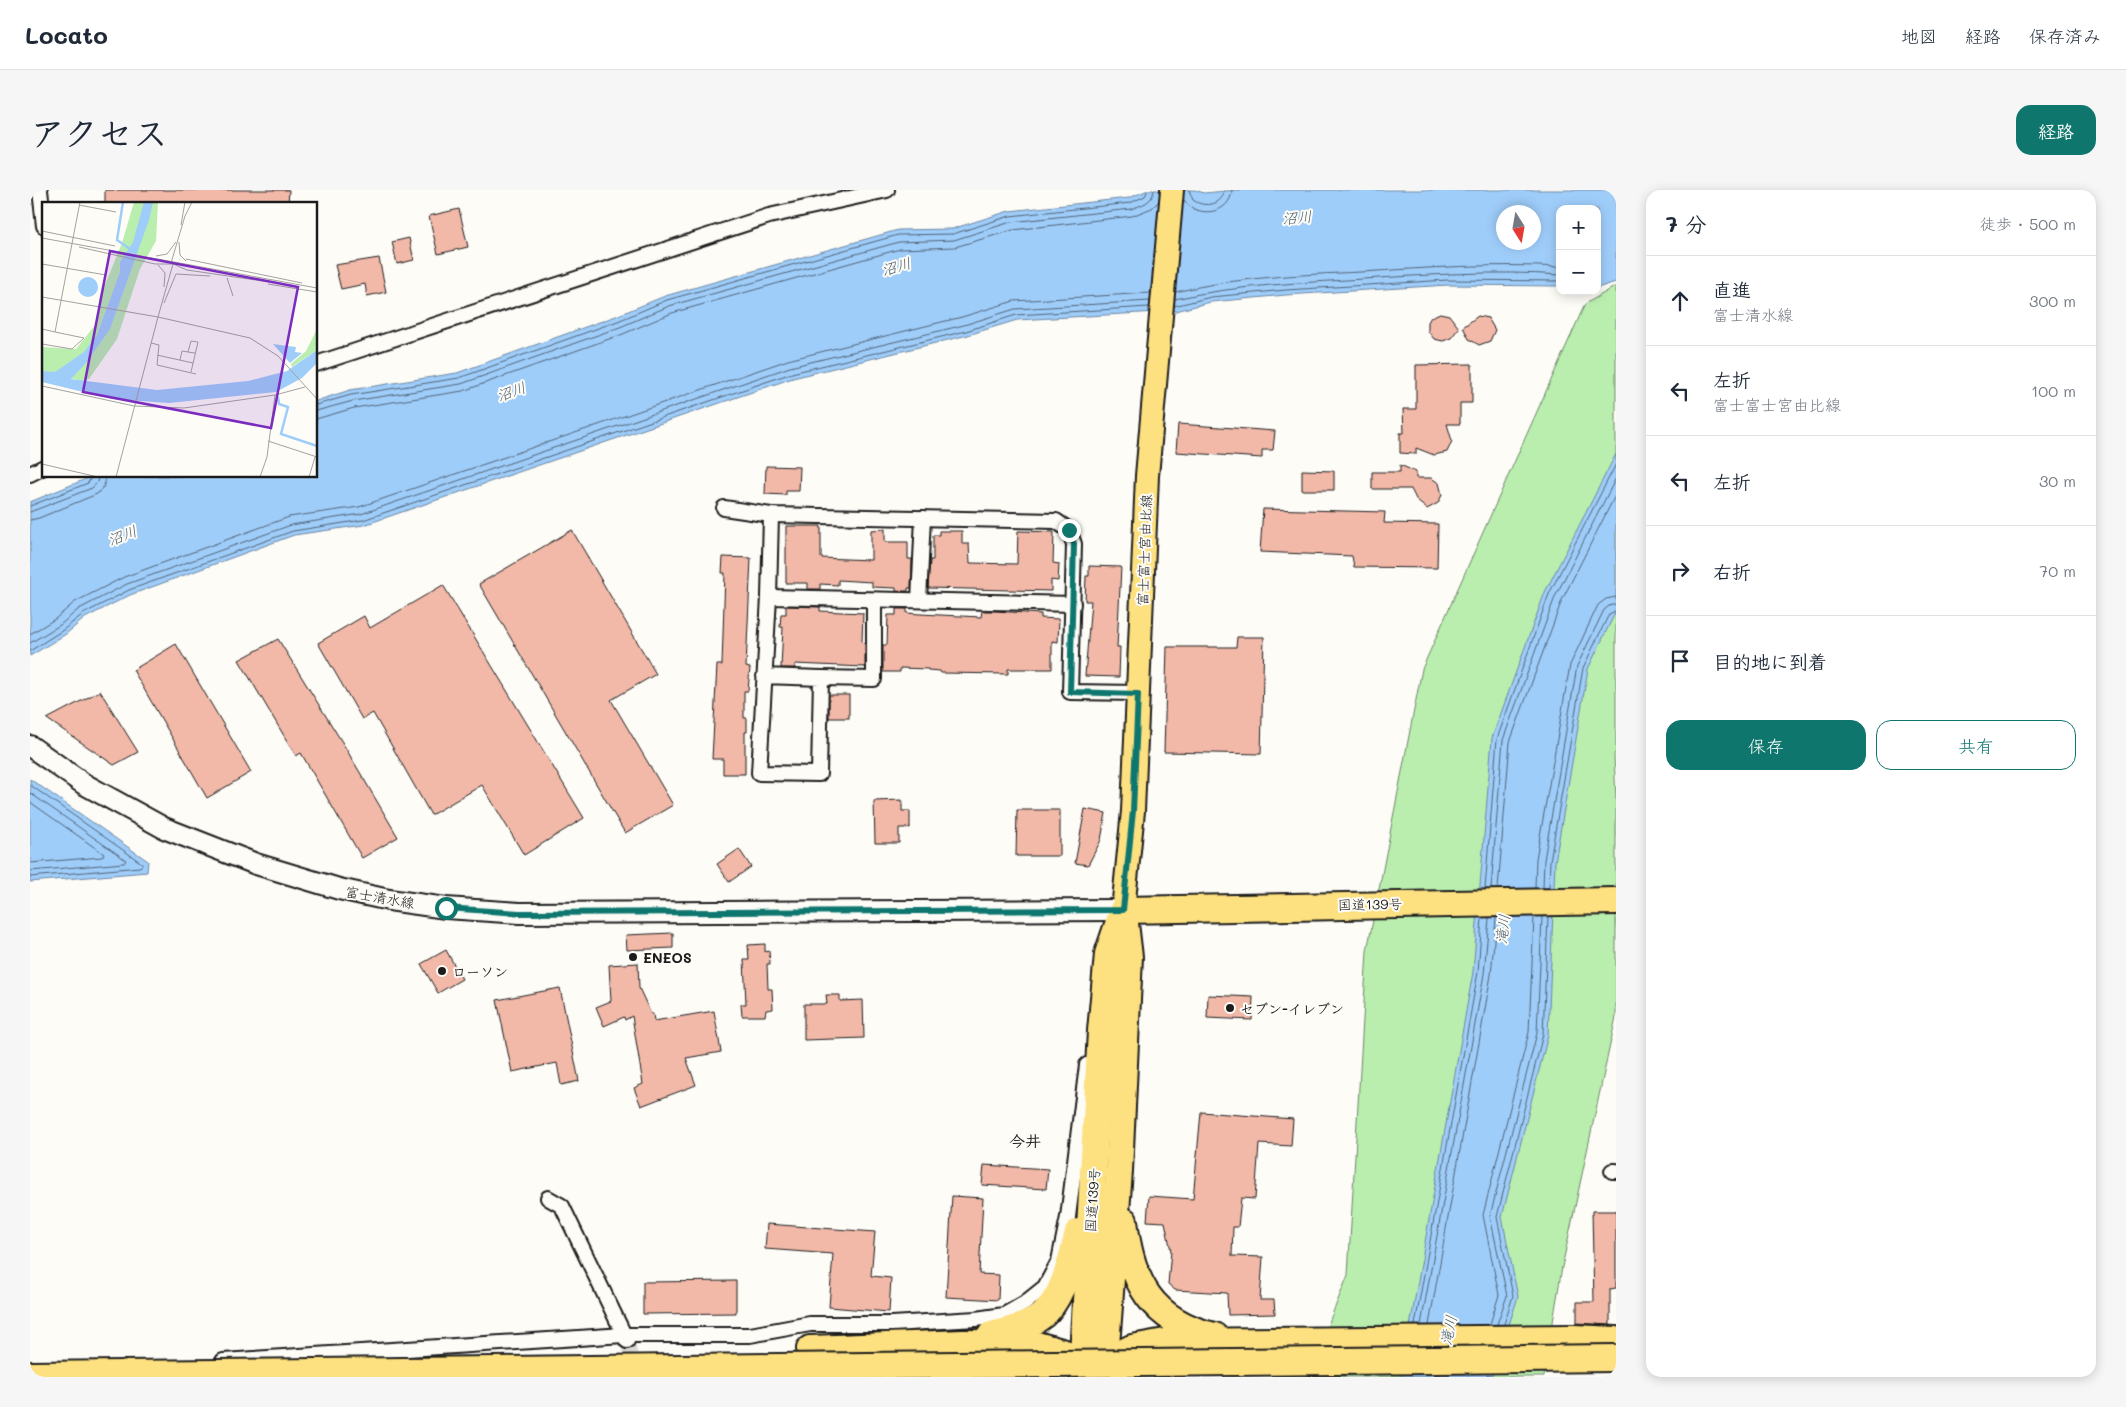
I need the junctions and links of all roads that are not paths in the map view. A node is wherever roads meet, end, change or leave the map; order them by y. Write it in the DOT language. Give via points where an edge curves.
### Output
graph roads {
  1 [pos="40,190"];
  2 [pos="887,190"];
  3 [pos="1172,190"];
  4 [pos="42,208"];
  5 [pos="318,363"];
  6 [pos="42,468"];
  7 [pos="30,474"];
  8 [pos="724,508"];
  9 [pos="771,515"];
  10 [pos="923,518"];
  11 [pos="769,597"];
  12 [pos="874,600"];
  13 [pos="919,600"];
  14 [pos="1073,604"];
  15 [pos="764,676"];
  16 [pos="821,678"];
  17 [pos="1138,694"];
  18 [pos="30,746"];
  19 [pos="1616,901"];
  20 [pos="1123,910"];
  21 [pos="1100,1030"];
  22 [pos="1106,1169"];
  23 [pos="548,1198"];
  24 [pos="626,1338"];
  25 [pos="1616,1340"];
  26 [pos="1234,1341"];
  27 [pos="963,1343"];
  28 [pos="1616,1358"];
  29 [pos="30,1367"];
  30 [pos="1093,1372"];
  31 [pos="228,1373"];
  32 [pos="30,1376"];
  1 -- 4 [label="street"];
  2 -- 5 [label="street" via="769,216"];
  3 -- 17 [label="main road, 富士富士宮由比線" via="1147,476"];
  6 -- 7 [label="street"];
  8 -- 9 [label="street"];
  9 -- 10 [label="street"];
  9 -- 11 [label="street"];
  10 -- 13 [label="street"];
  10 -- 14 [label="street" via="1056,521 1069,530 1074,544"];
  11 -- 12 [label="street"];
  11 -- 15 [label="street"];
  12 -- 13 [label="street"];
  12 -- 16 [label="street" via="874,679"];
  13 -- 14 [label="street"];
  14 -- 17 [label="street" via="1070,692"];
  15 -- 16 [label="street"];
  15 -- 16 [label="street" via="759,773 819,774"];
  17 -- 20 [label="main road, 富士富士宮由比線" via="1133,811"];
  18 -- 20 [label="main road, 富士清水線" via="84,784 164,828 256,864 389,900 519,913"];
  19 -- 20 [label="highway, 国道139号"];
  20 -- 21 [label="highway, 国道139号" via="1108,954"];
  20 -- 22 [label="highway, 国道139号" via="1129,958"];
  21 -- 22 [label="highway, 国道139号"];
  21 -- 24 [label="street" via="1088,1062 1068,1217 1059,1261 1046,1287 1025,1303 1004,1314 976,1319 810,1324 750,1335"];
  22 -- 26 [label="highway" via="1137,1280 1154,1303 1174,1321 1201,1333"];
  22 -- 27 [label="highway" via="1066,1279 1047,1312 1021,1327"];
  22 -- 30 [label="highway, 国道139号"];
  23 -- 24 [label="street" via="562,1206"];
  24 -- 29 [label="street" via="171,1364"];
  25 -- 26 [label="highway"];
  26 -- 30 [label="highway" via="1165,1342 1132,1348"];
  27 -- 30 [label="highway" via="1033,1344 1065,1353"];
  27 -- 31 [label="highway, bridge" via="810,1349 492,1353"];
  28 -- 31 [label="highway, bridge"];
  31 -- 32 [label="highway, bridge"];
}
